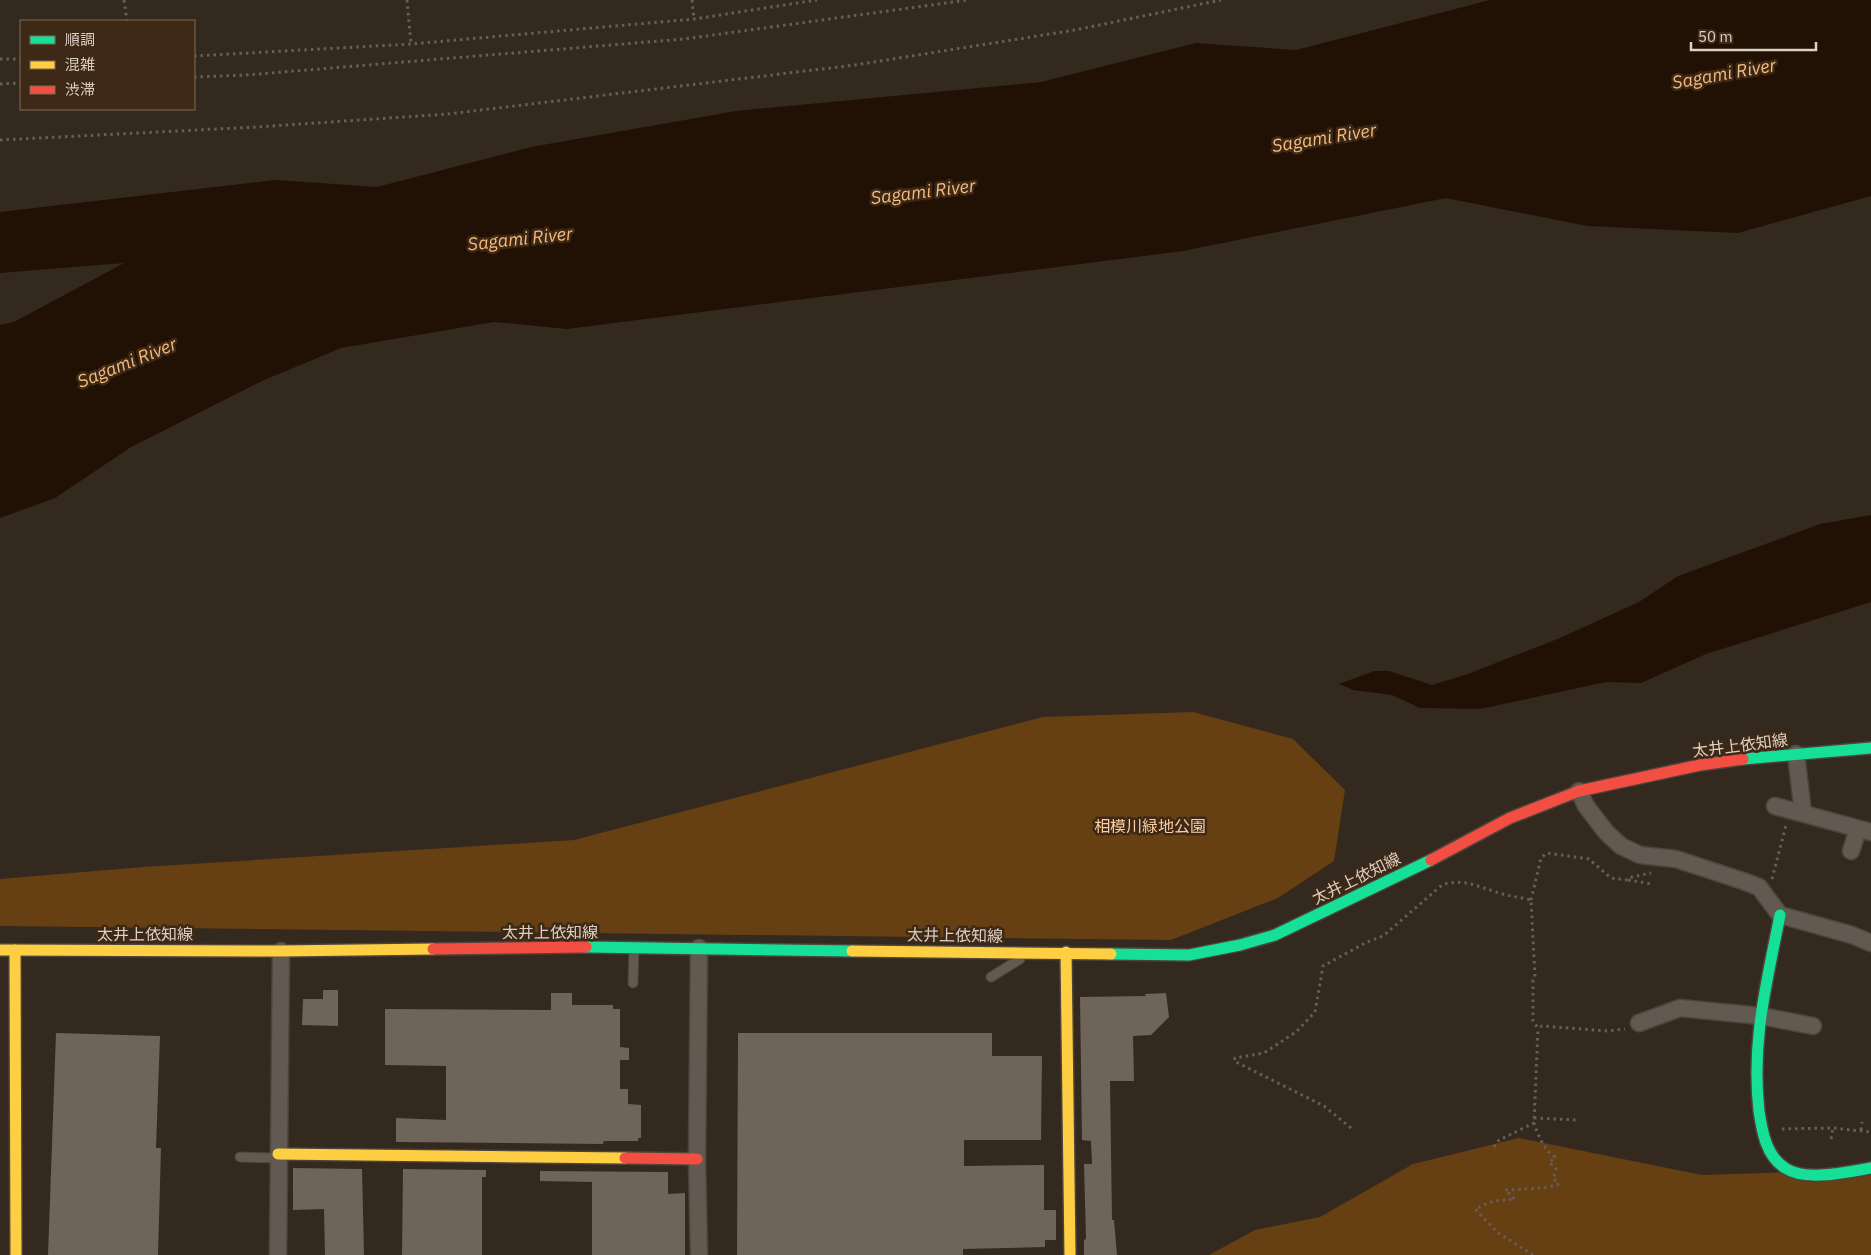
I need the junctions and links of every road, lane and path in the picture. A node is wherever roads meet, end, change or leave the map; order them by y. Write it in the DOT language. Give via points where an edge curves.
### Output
graph roads {
  1 [pos="124,0"];
  2 [pos="407,0"];
  3 [pos="692,0"];
  4 [pos="817,0"];
  5 [pos="968,0"];
  6 [pos="1221,0"];
  7 [pos="694,19"];
  8 [pos="127,20"];
  9 [pos="411,44"];
  10 [pos="195,56"];
  11 [pos="0,59"];
  12 [pos="20,59"];
  13 [pos="195,77"];
  14 [pos="20,83"];
  15 [pos="0,84"];
  16 [pos="0,140"];
  17 [pos="1871,748"];
  18 [pos="1796,754"];
  19 [pos="1579,791"];
  20 [pos="1789,810"];
  21 [pos="1864,831"];
  22 [pos="1850,852"];
  23 [pos="1658,872"];
  24 [pos="1628,880"];
  25 [pos="1652,884"];
  26 [pos="1767,897"];
  27 [pos="1531,900"];
  28 [pos="1780,915"];
  29 [pos="1871,943"];
  30 [pos="634,948"];
  31 [pos="699,948"];
  32 [pos="0,950"];
  33 [pos="15,950"];
  34 [pos="281,951"];
  35 [pos="1023,952"];
  36 [pos="1066,952"];
  37 [pos="991,977"];
  38 [pos="633,983"];
  39 [pos="1761,1016"];
  40 [pos="1639,1023"];
  41 [pos="1813,1026"];
  42 [pos="1538,1028"];
  43 [pos="1534,1118"];
  44 [pos="1578,1120"];
  45 [pos="1862,1122"];
  46 [pos="1534,1123"];
  47 [pos="1352,1128"];
  48 [pos="1833,1128"];
  49 [pos="1861,1130"];
  50 [pos="1871,1132"];
  51 [pos="1762,1133"];
  52 [pos="1831,1140"];
  53 [pos="1494,1146"];
  54 [pos="8,1154"];
  55 [pos="278,1156"];
  56 [pos="240,1157"];
  57 [pos="698,1159"];
  58 [pos="1871,1168"];
  59 [pos="16,1255"];
  60 [pos="278,1255"];
  61 [pos="699,1255"];
  62 [pos="1070,1255"];
  63 [pos="1532,1255"];
  1 -- 8 [label="path"];
  2 -- 9 [label="path"];
  3 -- 7 [label="path"];
  4 -- 7 [label="path"];
  5 -- 13 [label="path" via="684,39"];
  6 -- 16 [label="path" via="1075,30 855,65 448,114"];
  7 -- 9 [label="path"];
  9 -- 10 [label="path"];
  11 -- 12 [label="path"];
  14 -- 15 [label="path"];
  17 -- 18 [label="main road, 太井上依知線"];
  18 -- 19 [label="main road, 太井上依知線" via="1700,765"];
  18 -- 20 [label="street"];
  19 -- 26 [label="street" via="1586,806 1621,846 1640,855 1676,859 1743,881 1759,887"];
  19 -- 36 [label="main road, 太井上依知線" via="1510,818 1408,872 1275,935 1188,954"];
  20 -- 21 [label="street"];
  20 -- 26 [label="path"];
  21 -- 22 [label="street"];
  23 -- 24 [label="path"];
  24 -- 25 [label="path"];
  24 -- 27 [label="path" via="1611,878 1589,859 1547,852 1541,858"];
  26 -- 28 [label="street"];
  27 -- 42 [label="path" via="1535,977 1533,1021"];
  27 -- 47 [label="path" via="1467,883 1452,881 1442,885 1383,936 1323,966 1315,1012 1296,1032 1264,1053 1235,1058 1234,1061 1324,1106"];
  28 -- 29 [label="street"];
  28 -- 39 [label="main road"];
  30 -- 31 [label="main road, 太井上依知線"];
  30 -- 34 [label="main road, 太井上依知線"];
  30 -- 38 [label="lane"];
  31 -- 35 [label="main road, 太井上依知線"];
  31 -- 57 [label="street"];
  32 -- 33 [label="main road, 太井上依知線"];
  33 -- 34 [label="main road, 太井上依知線"];
  33 -- 54 [label="main road"];
  34 -- 55 [label="street"];
  35 -- 36 [label="main road, 太井上依知線"];
  35 -- 37 [label="lane" via="1020,960"];
  36 -- 62 [label="main road"];
  39 -- 40 [label="street" via="1680,1008"];
  39 -- 41 [label="street"];
  39 -- 51 [label="main road" via="1756,1081"];
  40 -- 42 [label="path" via="1615,1031"];
  42 -- 43 [label="path"];
  43 -- 44 [label="path"];
  43 -- 46 [label="path"];
  45 -- 49 [label="path"];
  46 -- 53 [label="path" via="1499,1140"];
  46 -- 63 [label="path" via="1539,1138 1555,1157 1549,1162 1556,1168 1553,1179 1559,1182 1558,1185 1505,1190 1515,1199 1492,1202 1475,1209 1498,1232"];
  48 -- 49 [label="path"];
  48 -- 51 [label="path" via="1772,1129"];
  48 -- 52 [label="path"];
  49 -- 50 [label="path"];
  51 -- 58 [label="main road" via="1766,1145 1786,1168 1802,1174"];
  54 -- 59 [label="main road"];
  55 -- 56 [label="lane"];
  55 -- 57 [label="main road"];
  55 -- 60 [label="street"];
  57 -- 61 [label="street"];
}
